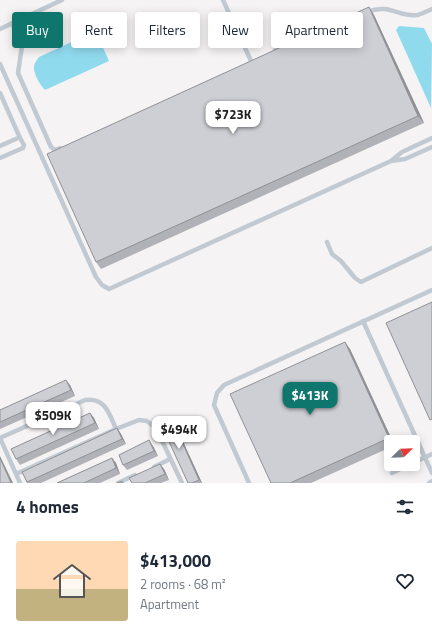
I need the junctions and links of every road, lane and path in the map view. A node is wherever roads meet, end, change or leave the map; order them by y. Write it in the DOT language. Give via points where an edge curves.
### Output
graph roads {
  1 [pos="62,0"];
  2 [pos="223,0"];
  3 [pos="432,9"];
  4 [pos="36,12"];
  5 [pos="363,14"];
  6 [pos="12,23"];
  7 [pos="0,29"];
  8 [pos="22,48"];
  9 [pos="280,48"];
  10 [pos="271,52"];
  11 [pos="258,58"];
  12 [pos="251,61"];
  13 [pos="0,64"];
  14 [pos="244,64"];
  15 [pos="0,93"];
  16 [pos="20,138"];
  17 [pos="432,138"];
  18 [pos="0,146"];
  19 [pos="65,146"];
  20 [pos="432,147"];
  21 [pos="0,158"];
  22 [pos="391,161"];
  23 [pos="327,242"];
  24 [pos="432,248"];
  25 [pos="432,290"];
  26 [pos="363,321"];
  27 [pos="116,429"];
  28 [pos="0,438"];
  29 [pos="432,454"];
  30 [pos="425,457"];
  31 [pos="170,459"];
  32 [pos="420,459"];
  33 [pos="151,468"];
  34 [pos="396,471"];
  35 [pos="392,473"];
  36 [pos="432,473"];
  37 [pos="16,474"];
  38 [pos="138,474"];
  39 [pos="432,481"];
  40 [pos="20,483"];
  41 [pos="118,483"];
  42 [pos="182,483"];
  43 [pos="249,483"];
  44 [pos="429,483"];
  1 -- 4 [label="street"];
  2 -- 12 [label="street"];
  3 -- 5 [label="street" via="418,15 382,8"];
  6 -- 7 [label="street"];
  8 -- 19 [label="street" via="18,73 54,150"];
  9 -- 10 [label="street"];
  11 -- 12 [label="street"];
  12 -- 14 [label="street"];
  13 -- 22 [label="street" via="96,277 109,289"];
  15 -- 16 [label="street"];
  16 -- 18 [label="street"];
  16 -- 21 [label="street" via="23,148"];
  17 -- 22 [label="street" via="402,152"];
  20 -- 22 [label="street" via="405,159"];
  23 -- 24 [label="street" via="332,254 361,282"];
  25 -- 26 [label="street"];
  26 -- 30 [label="street"];
  26 -- 43 [label="street" via="224,385 217,393 214,405"];
  27 -- 28 [label="street" via="107,409 93,399 85,400"];
  27 -- 31 [label="street" via="134,421 151,423 158,431"];
  27 -- 37 [label="street"];
  28 -- 37 [label="street"];
  29 -- 30 [label="street"];
  30 -- 32 [label="street"];
  30 -- 36 [label="street"];
  31 -- 33 [label="street"];
  31 -- 42 [label="street"];
  34 -- 35 [label="street"];
  37 -- 40 [label="street"];
  38 -- 41 [label="street"];
  39 -- 44 [label="street"];
}
